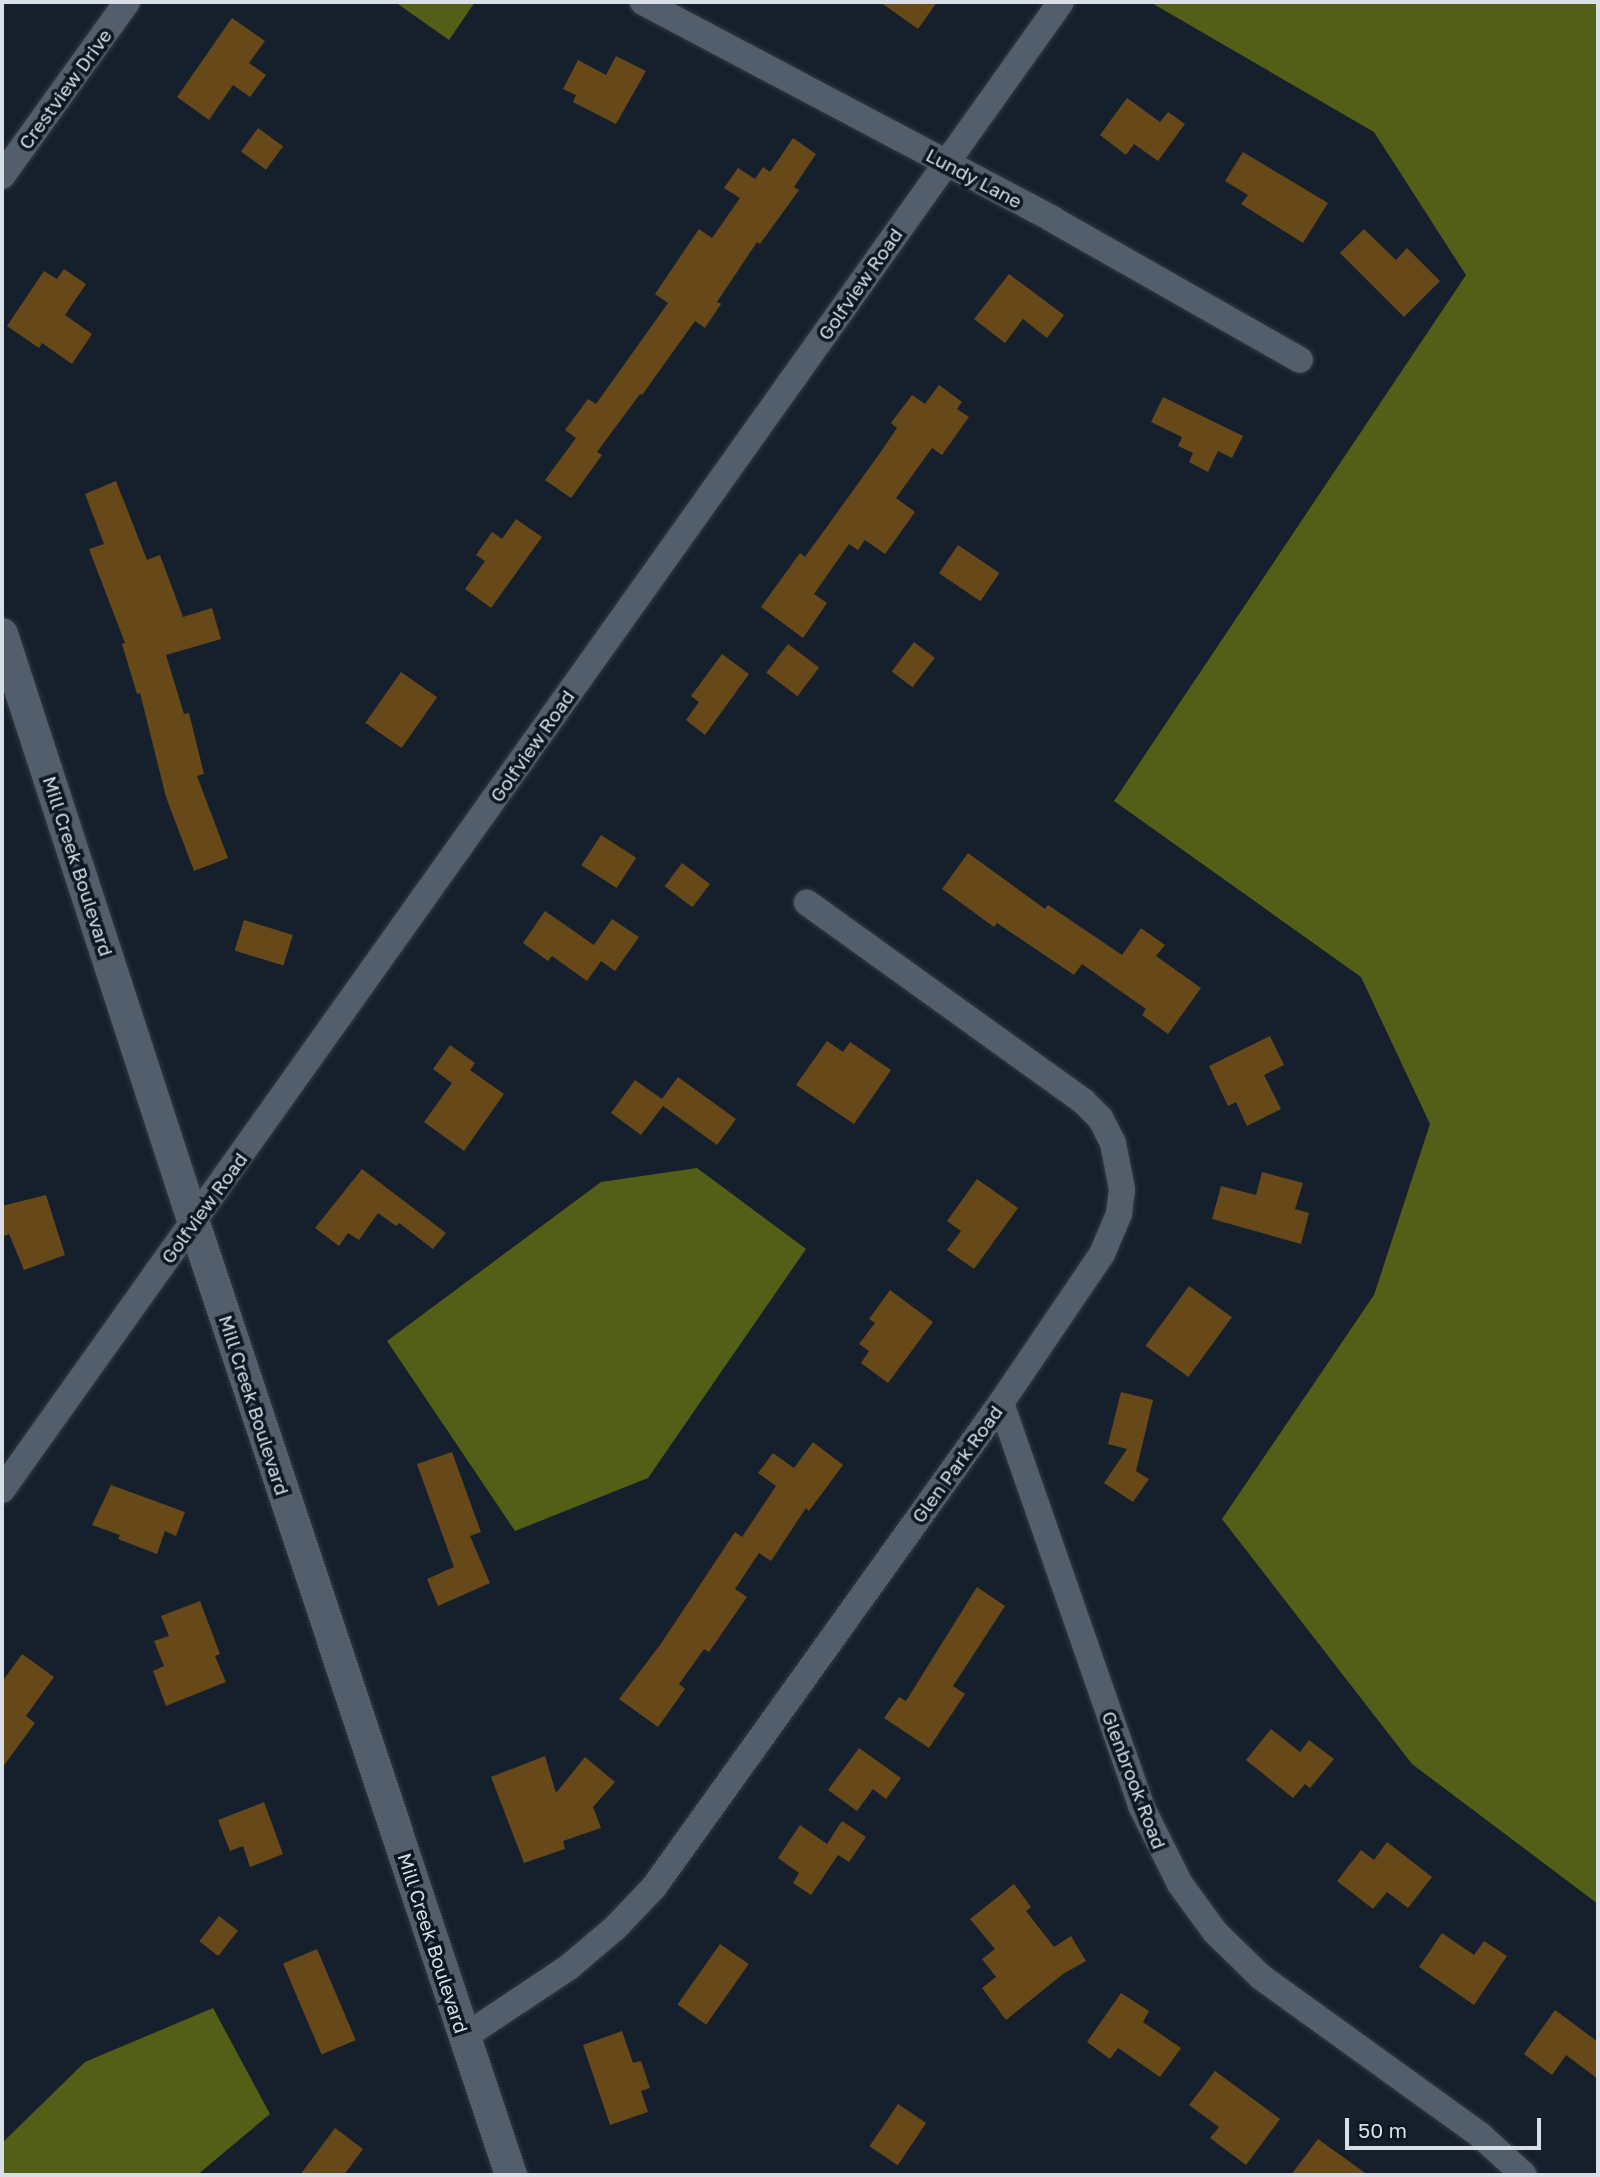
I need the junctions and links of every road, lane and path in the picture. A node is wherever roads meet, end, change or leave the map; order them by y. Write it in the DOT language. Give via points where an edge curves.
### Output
graph roads {
  1 [pos="127,2"];
  2 [pos="643,2"];
  3 [pos="1061,2"];
  4 [pos="945,163"];
  5 [pos="2,176"];
  6 [pos="1300,360"];
  7 [pos="2,634"];
  8 [pos="807,902"];
  9 [pos="194,1223"];
  10 [pos="1001,1403"];
  11 [pos="2,1490"];
  12 [pos="464,2037"];
  13 [pos="511,2175"];
  14 [pos="1524,2175"];
  1 -- 5 [label="street, Crestview Drive"];
  2 -- 4 [label="street, Lundy Lane"];
  3 -- 4 [label="street, Golfview Road"];
  4 -- 6 [label="street, Lundy Lane"];
  4 -- 9 [label="street, Golfview Road"];
  7 -- 9 [label="street, Mill Creek Boulevard"];
  8 -- 10 [label="street, Glen Park Road" via="1083,1101 1100,1118 1113,1143 1122,1189 1114,1230"];
  9 -- 11 [label="street, Golfview Road"];
  9 -- 12 [label="street, Mill Creek Boulevard"];
  10 -- 12 [label="street, Glen Park Road" via="654,1887 569,1967"];
  10 -- 14 [label="street, Glenbrook Road" via="1141,1807 1180,1884 1215,1932 1261,1977 1480,2135"];
  12 -- 13 [label="street, Mill Creek Boulevard"];
}
